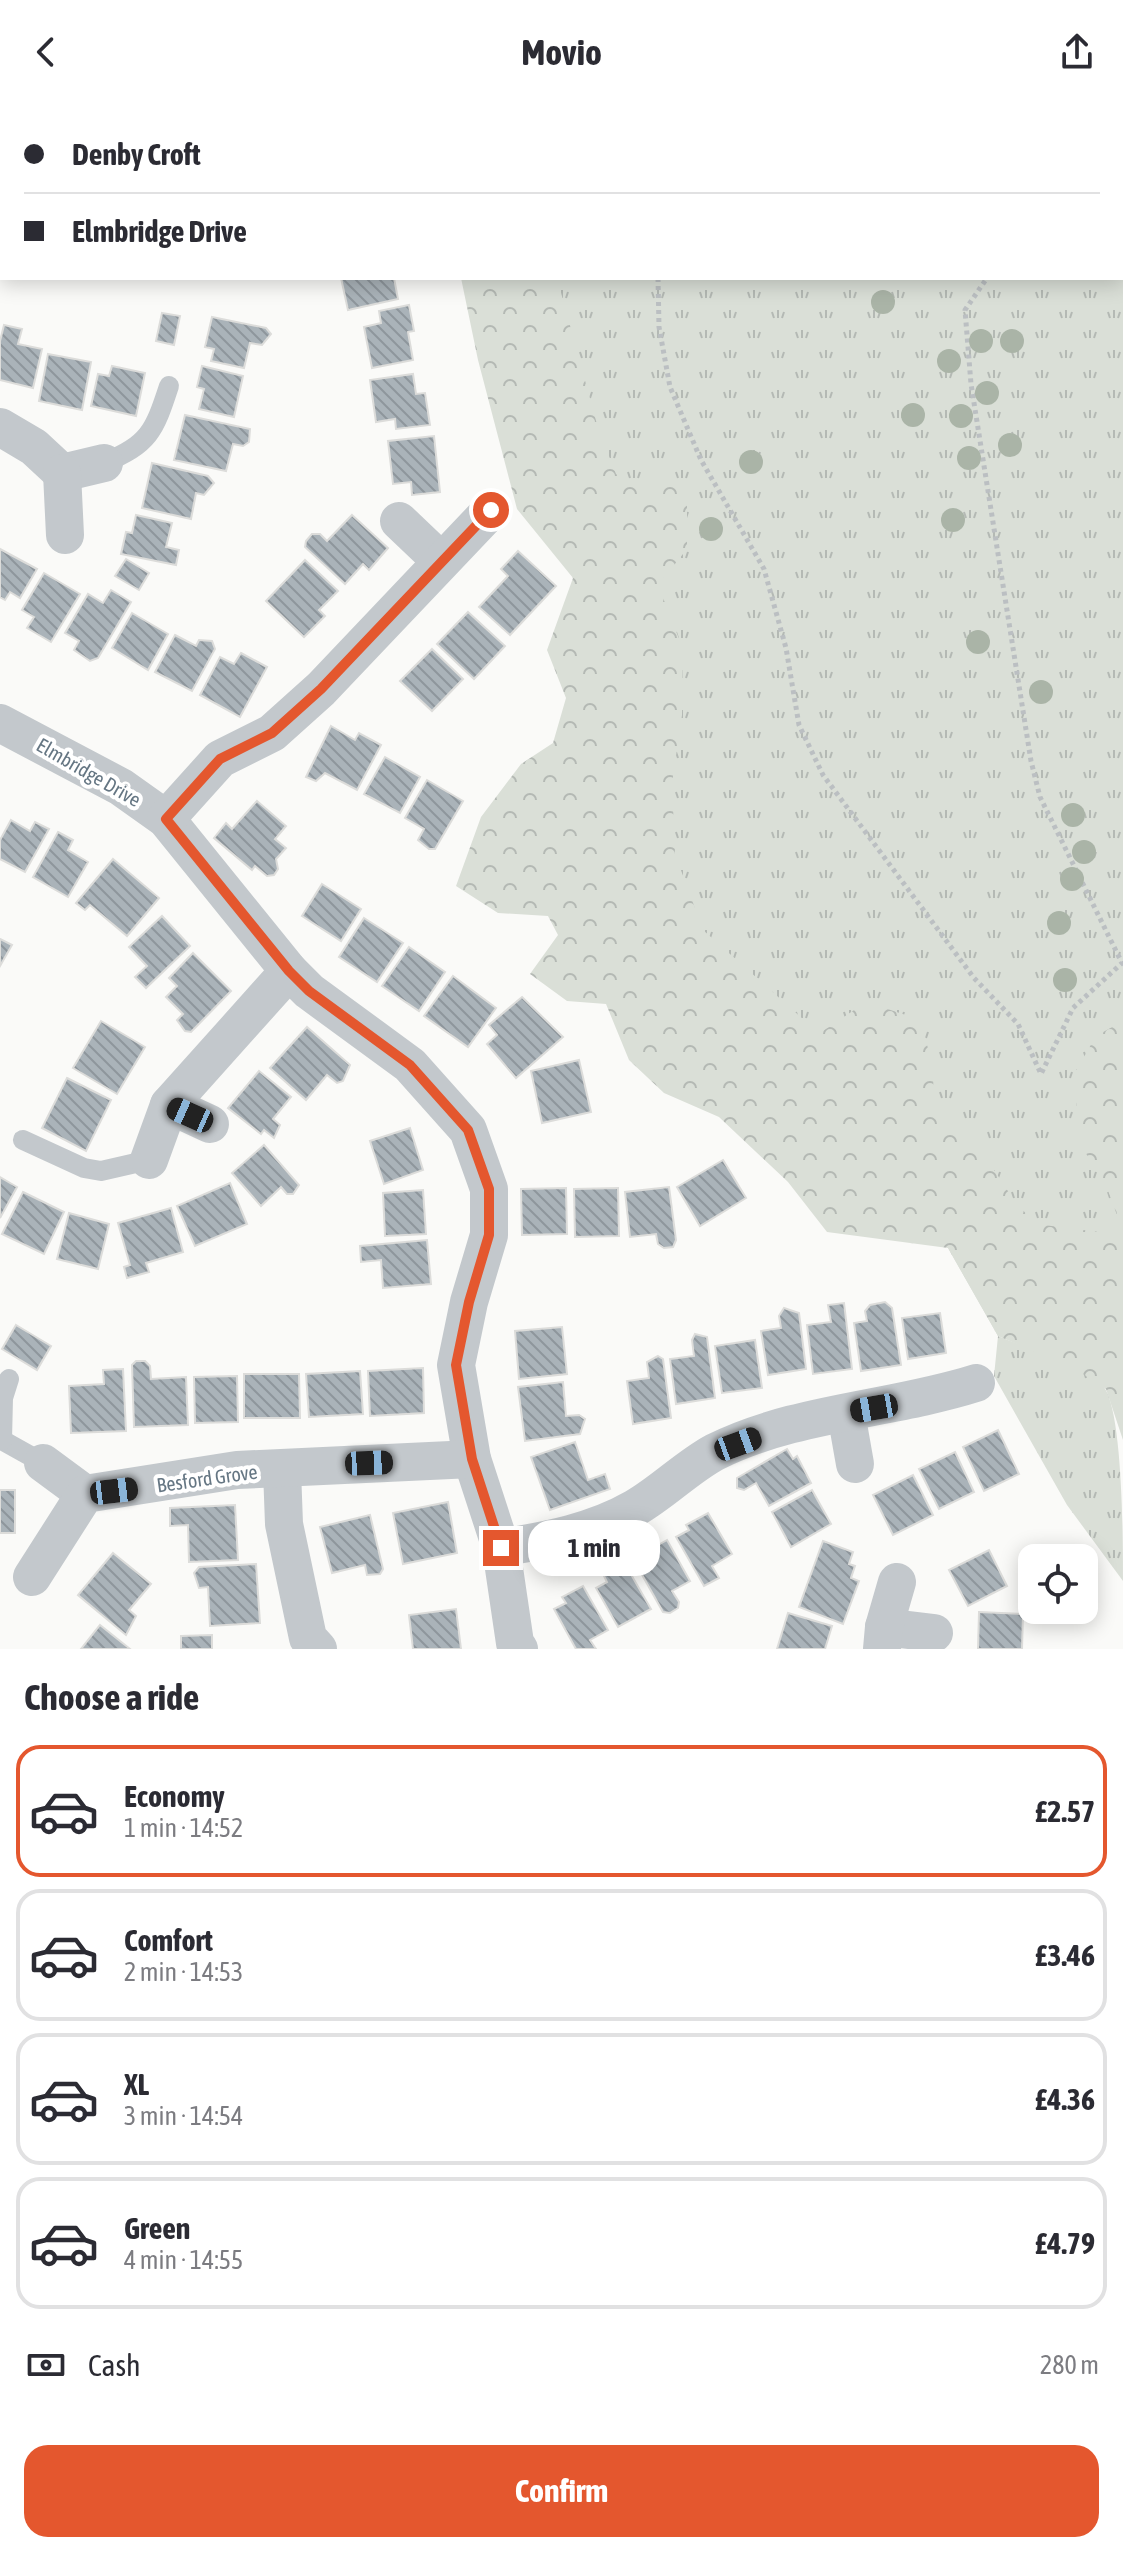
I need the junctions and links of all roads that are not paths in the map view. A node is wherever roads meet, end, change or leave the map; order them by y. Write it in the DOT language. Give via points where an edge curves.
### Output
graph roads {
  1 [pos="169,386"];
  2 [pos="0,427"];
  3 [pos="104,463"];
  4 [pos="62,473"];
  5 [pos="491,510"];
  6 [pos="399,521"];
  7 [pos="65,535"];
  8 [pos="441,561"];
  9 [pos="0,723"];
  10 [pos="166,819"];
  11 [pos="289,971"];
  12 [pos="169,1105"];
  13 [pos="210,1124"];
  14 [pos="23,1140"];
  15 [pos="149,1160"];
  16 [pos="9,1379"];
  17 [pos="976,1383"];
  18 [pos="846,1413"];
  19 [pos="1,1439"];
  20 [pos="472,1459"];
  21 [pos="43,1463"];
  22 [pos="855,1464"];
  23 [pos="282,1470"];
  24 [pos="85,1494"];
  25 [pos="501,1548"];
  26 [pos="32,1577"];
  27 [pos="897,1582"];
  28 [pos="934,1633"];
  29 [pos="883,1638"];
  30 [pos="303,1645"];
  31 [pos="519,1649"];
  1 -- 3 [label="lane" via="156,427 147,438 137,449"];
  2 -- 4 [label="street" via="34,447"];
  3 -- 4 [label="street"];
  4 -- 7 [label="street"];
  5 -- 8 [label="street"];
  6 -- 8 [label="street"];
  8 -- 10 [label="street" via="321,689 272,733 220,759"];
  9 -- 10 [label="street, Elmbridge Drive" via="121,787"];
  10 -- 11 [label="street, Elmbridge Drive"];
  11 -- 12 [label="street"];
  11 -- 20 [label="street, Elmbridge Drive" via="410,1065 468,1130 489,1189 489,1235 456,1365"];
  12 -- 13 [label="street"];
  12 -- 15 [label="street"];
  14 -- 15 [label="lane" via="101,1171"];
  16 -- 19 [label="lane"];
  17 -- 18 [label="street" via="930,1398"];
  18 -- 22 [label="street"];
  18 -- 25 [label="street" via="715,1452 635,1508 569,1536"];
  19 -- 21 [label="lane"];
  20 -- 23 [label="street, Besford Grove"];
  20 -- 25 [label="street, Elmbridge Drive"];
  21 -- 24 [label="street"];
  23 -- 24 [label="street, Besford Grove" via="237,1470"];
  23 -- 30 [label="street, Besford Grove" via="284,1524"];
  24 -- 26 [label="street"];
  25 -- 31 [label="street, Elmbridge Drive"];
  27 -- 29 [label="street"];
  28 -- 29 [label="street"];
}
